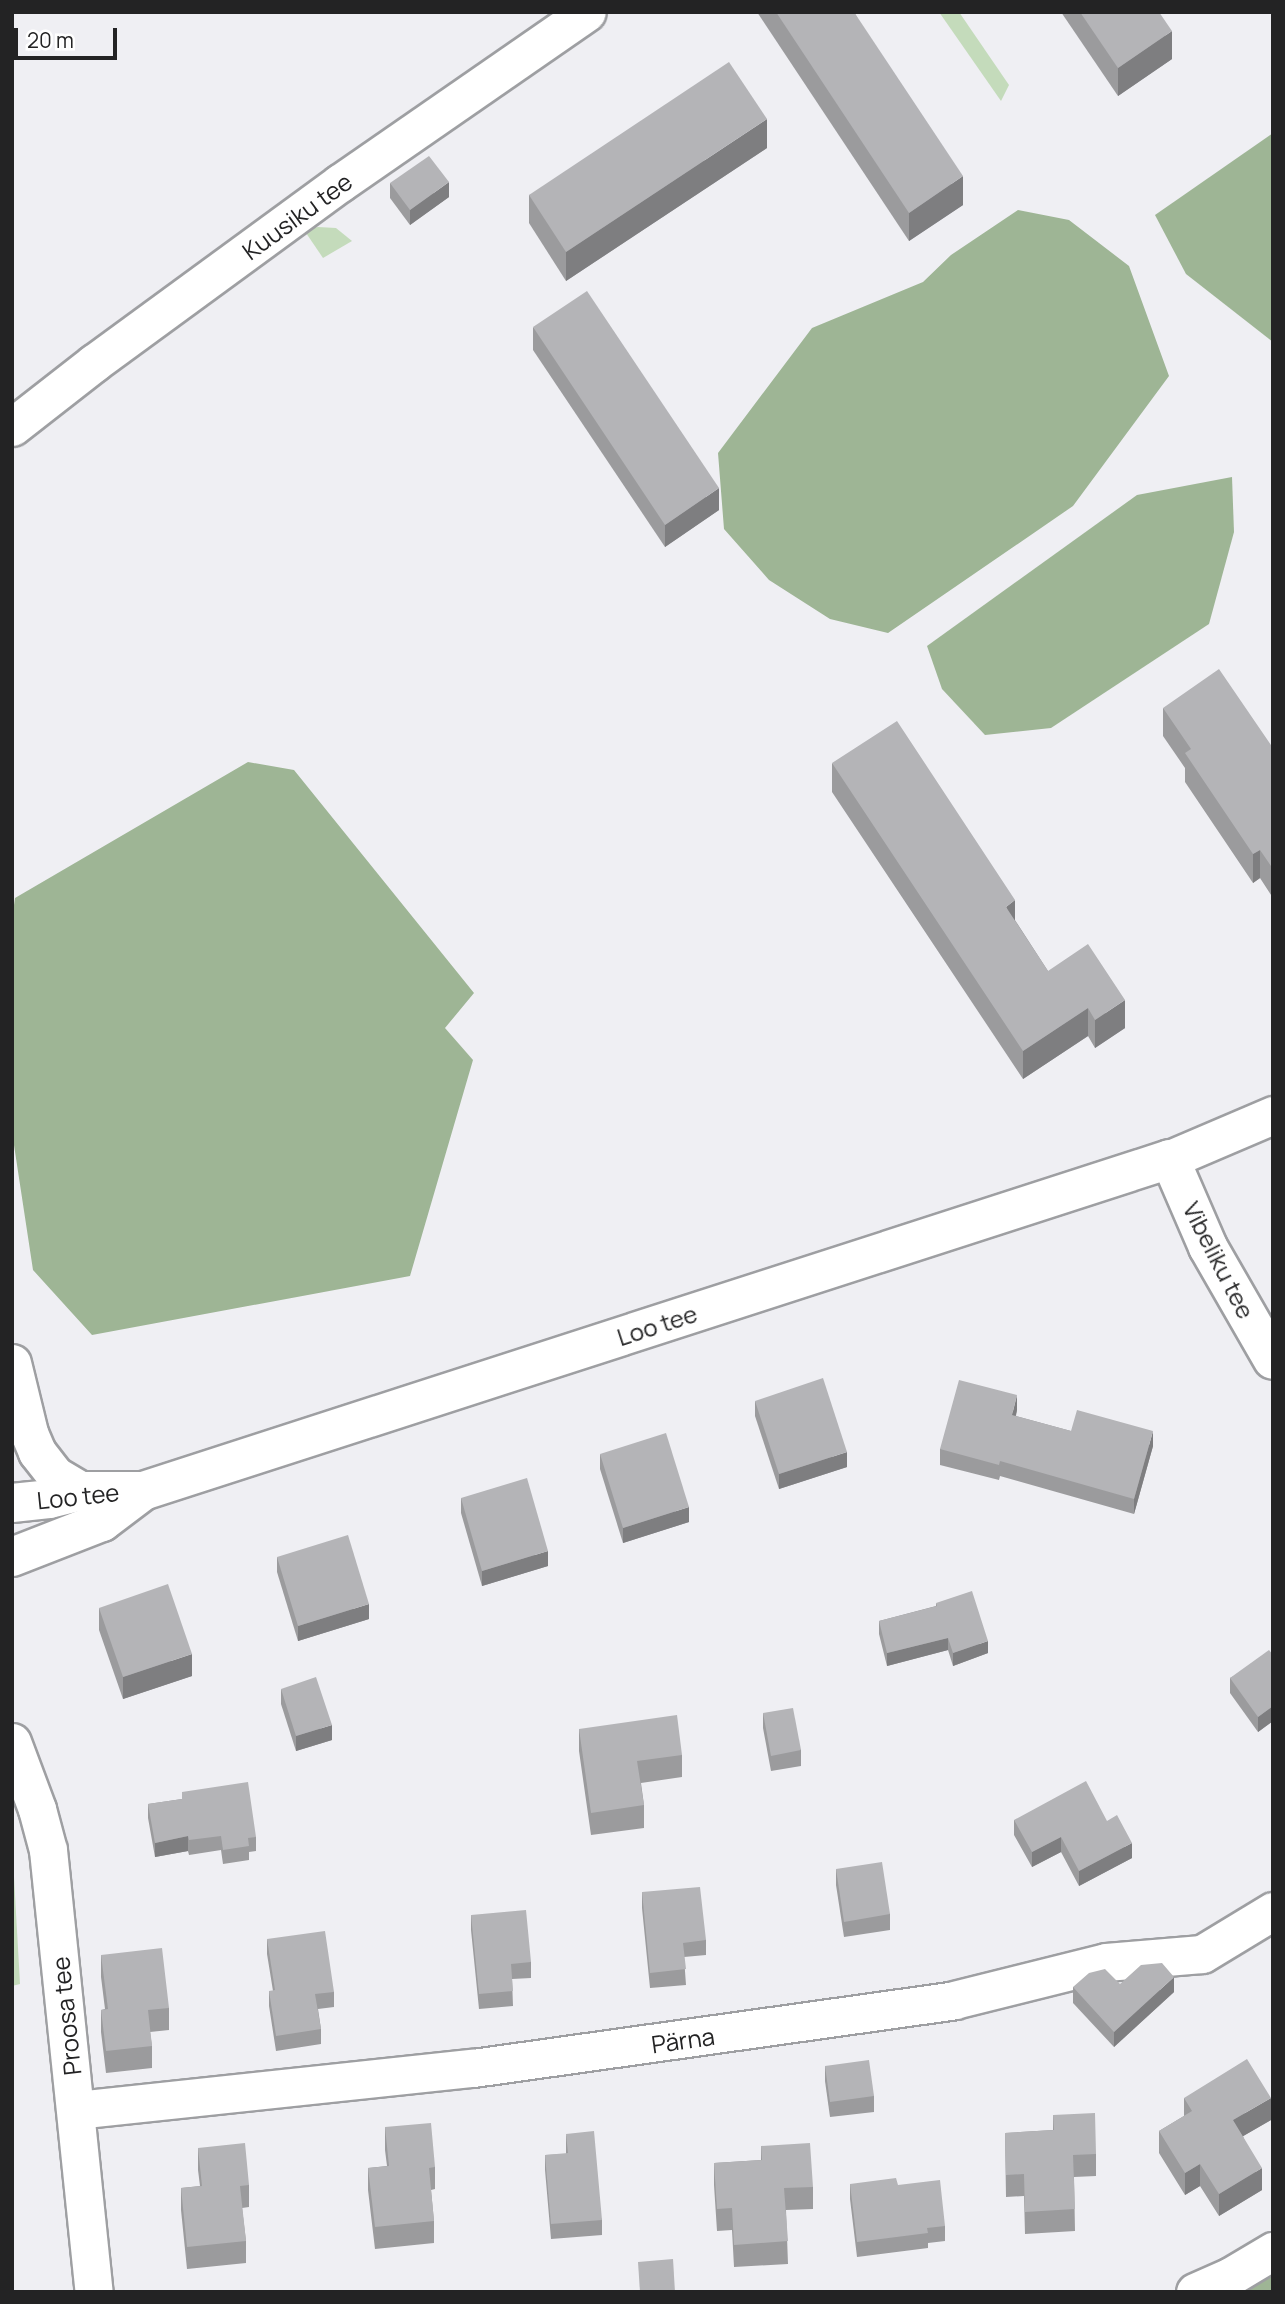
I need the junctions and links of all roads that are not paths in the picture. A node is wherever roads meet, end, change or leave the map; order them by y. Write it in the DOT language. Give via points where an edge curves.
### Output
graph roads {
  1 [pos="587,12"];
  2 [pos="12,427"];
  3 [pos="1273,1115"];
  4 [pos="1170,1159"];
  5 [pos="1273,1360"];
  6 [pos="12,1363"];
  7 [pos="82,1491"];
  8 [pos="144,1491"];
  9 [pos="12,1503"];
  10 [pos="12,1557"];
  11 [pos="13,1744"];
  12 [pos="1273,1910"];
  13 [pos="77,2110"];
  14 [pos="1273,2251"];
  15 [pos="94,2292"];
  16 [pos="1195,2292"];
  1 -- 2 [label="street, Kuusiku tee" via="340,183"];
  3 -- 4 [label="street"];
  4 -- 5 [label="street, Vibeliku tee" via="1208,1247"];
  4 -- 8 [label="street, Loo tee"];
  6 -- 7 [label="street" via="37,1452 55,1475"];
  7 -- 8 [label="street, Loo tee"];
  7 -- 9 [label="street, Loo tee"];
  8 -- 10 [label="street, Loo tee" via="102,1522"];
  11 -- 13 [label="street, Proosa tee" via="48,1850"];
  12 -- 13 [label="street, Pärna" via="1202,1954 1106,1962 954,2000 473,2068"];
  13 -- 15 [label="street, Proosa tee"];
  14 -- 16 [label="street"];
}
